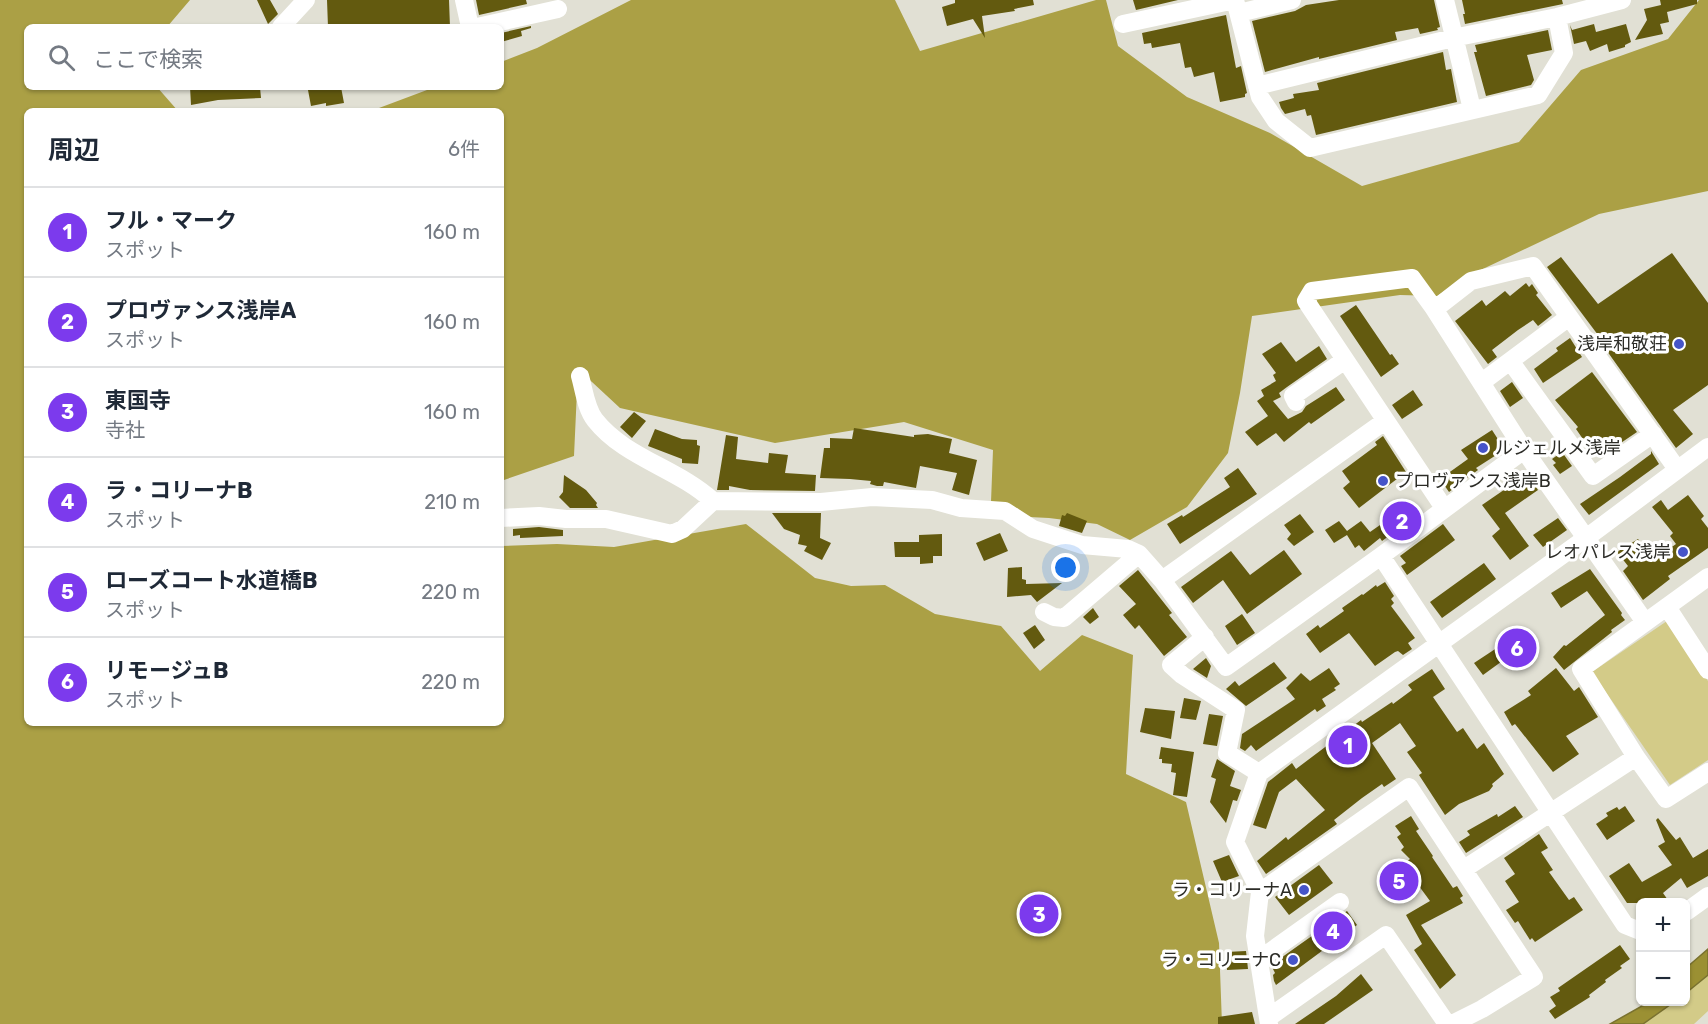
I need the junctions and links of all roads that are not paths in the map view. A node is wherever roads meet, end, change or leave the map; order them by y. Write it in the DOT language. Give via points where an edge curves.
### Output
graph roads {
  1 [pos="306,0"];
  2 [pos="464,0"];
  3 [pos="1292,0"];
  4 [pos="1445,0"];
  5 [pos="1622,0"];
  6 [pos="558,9"];
  7 [pos="1239,12"];
  8 [pos="1557,17"];
  9 [pos="284,24"];
  10 [pos="469,24"];
  11 [pos="490,24"];
  12 [pos="1123,24"];
  13 [pos="1453,38"];
  14 [pos="1257,86"];
  15 [pos="1472,109"];
  16 [pos="1435,309"];
  17 [pos="1569,317"];
  18 [pos="1345,360"];
  19 [pos="1511,362"];
  20 [pos="580,376"];
  21 [pos="1482,382"];
  22 [pos="1296,402"];
  23 [pos="1385,421"];
  24 [pos="1653,434"];
  25 [pos="1708,447"];
  26 [pos="1524,450"];
  27 [pos="1677,469"];
  28 [pos="712,501"];
  29 [pos="1444,508"];
  30 [pos="504,518"];
  31 [pos="1586,538"];
  32 [pos="1139,554"];
  33 [pos="1382,556"];
  34 [pos="1708,577"];
  35 [pos="1162,580"];
  36 [pos="1667,607"];
  37 [pos="1044,612"];
  38 [pos="1645,622"];
  39 [pos="1205,638"];
  40 [pos="1439,644"];
  41 [pos="1708,670"];
  42 [pos="1636,757"];
  43 [pos="1259,772"];
  44 [pos="1708,772"];
  45 [pos="1550,812"];
  46 [pos="1464,869"];
  47 [pos="1260,892"];
  48 [pos="1708,896"];
  49 [pos="1340,902"];
  50 [pos="1690,909"];
  51 [pos="1636,929"];
  52 [pos="1260,959"];
  53 [pos="1268,1021"];
  54 [pos="1447,1024"];
  55 [pos="1452,1024"];
  1 -- 9 [label="street"];
  2 -- 10 [label="street"];
  3 -- 7 [label="street"];
  4 -- 13 [label="street"];
  5 -- 8 [label="street"];
  6 -- 11 [label="street"];
  7 -- 12 [label="street" via="1235,0"];
  7 -- 14 [label="street"];
  8 -- 13 [label="street"];
  8 -- 15 [label="street" via="1564,53 1538,95"];
  13 -- 14 [label="street"];
  13 -- 15 [label="street"];
  14 -- 15 [label="street" via="1276,122 1310,148"];
  16 -- 17 [label="street" via="1471,281 1533,266"];
  16 -- 18 [label="street" via="1412,278 1312,291 1306,301"];
  16 -- 21 [label="street"];
  17 -- 19 [label="street"];
  17 -- 24 [label="street"];
  18 -- 22 [label="street" via="1293,396"];
  18 -- 23 [label="street"];
  19 -- 21 [label="street"];
  19 -- 24 [label="street" via="1593,476"];
  20 -- 28 [label="street" via="593,419 627,449 680,476"];
  21 -- 26 [label="street"];
  23 -- 29 [label="street"];
  23 -- 35 [label="street"];
  24 -- 27 [label="street"];
  25 -- 27 [label="street"];
  26 -- 29 [label="street"];
  26 -- 31 [label="street"];
  27 -- 31 [label="street"];
  28 -- 30 [label="street" via="683,529 672,534 606,519"];
  28 -- 32 [label="street" via="821,502 872,497 932,500 961,508 1005,511 1046,534 1082,545 1128,549"];
  29 -- 33 [label="street"];
  31 -- 38 [label="street"];
  31 -- 40 [label="street"];
  32 -- 35 [label="street"];
  32 -- 37 [label="street" via="1064,618"];
  33 -- 39 [label="street" via="1226,667"];
  33 -- 40 [label="street"];
  34 -- 36 [label="street"];
  35 -- 39 [label="street"];
  36 -- 38 [label="street"];
  36 -- 41 [label="street"];
  38 -- 42 [label="street" via="1581,669"];
  39 -- 43 [label="street" via="1171,665 1236,710 1227,753"];
  40 -- 43 [label="street"];
  40 -- 45 [label="street"];
  42 -- 44 [label="street" via="1666,799"];
  42 -- 45 [label="street"];
  43 -- 47 [label="street" via="1235,842"];
  45 -- 46 [label="street"];
  45 -- 51 [label="street" via="1625,924"];
  46 -- 47 [label="street" via="1409,787"];
  46 -- 55 [label="street" via="1534,977"];
  47 -- 52 [label="street" via="1255,936"];
  48 -- 50 [label="street"];
  49 -- 52 [label="street"];
  52 -- 53 [label="street"];
  53 -- 54 [label="street" via="1386,935"];
}
